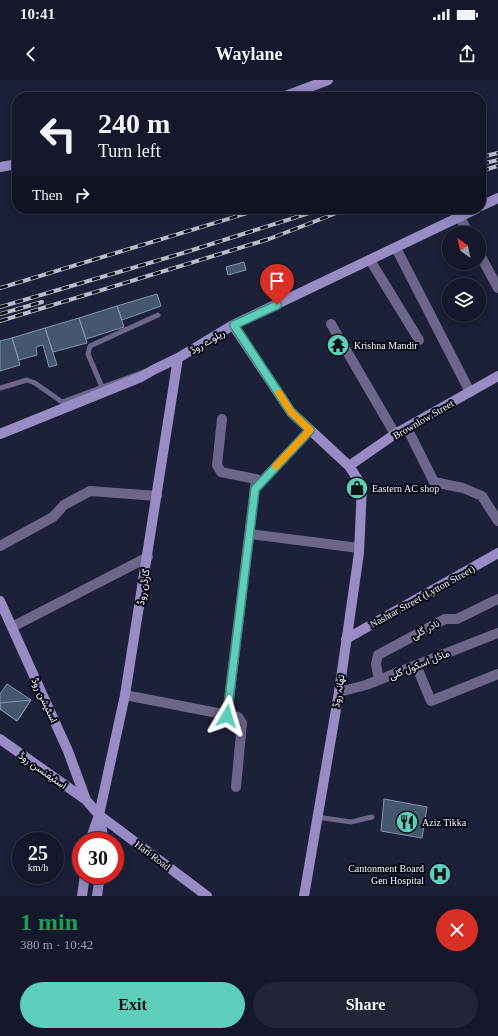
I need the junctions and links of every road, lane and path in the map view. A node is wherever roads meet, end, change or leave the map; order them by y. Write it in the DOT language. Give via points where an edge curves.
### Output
graph roads {
  1 [pos="328,80"];
  2 [pos="296,92"];
  3 [pos="12,165"];
  4 [pos="0,167"];
  5 [pos="498,198"];
  6 [pos="486,204"];
  7 [pos="466,214"];
  8 [pos="460,217"];
  9 [pos="464,226"];
  10 [pos="396,248"];
  11 [pos="370,260"];
  12 [pos="486,266"];
  13 [pos="498,288"];
  14 [pos="158,315"];
  15 [pos="331,324"];
  16 [pos="234,325"];
  17 [pos="419,340"];
  18 [pos="178,358"];
  19 [pos="155,368"];
  20 [pos="498,376"];
  21 [pos="102,387"];
  22 [pos="0,388"];
  23 [pos="470,392"];
  24 [pos="222,419"];
  25 [pos="407,428"];
  26 [pos="310,430"];
  27 [pos="0,434"];
  28 [pos="395,434"];
  29 [pos="349,466"];
  30 [pos="255,489"];
  31 [pos="157,496"];
  32 [pos="498,521"];
  33 [pos="250,534"];
  34 [pos="0,546"];
  35 [pos="359,548"];
  36 [pos="498,553"];
  37 [pos="148,557"];
  38 [pos="498,599"];
  39 [pos="0,601"];
  40 [pos="12,627"];
  41 [pos="498,633"];
  42 [pos="346,639"];
  43 [pos="416,665"];
  44 [pos="498,674"];
  45 [pos="379,680"];
  46 [pos="339,692"];
  47 [pos="125,695"];
  48 [pos="227,716"];
  49 [pos="0,739"];
  50 [pos="236,787"];
  51 [pos="86,800"];
  52 [pos="99,815"];
  53 [pos="316,817"];
  54 [pos="372,817"];
  55 [pos="93,832"];
  56 [pos="102,832"];
  57 [pos="84,884"];
  58 [pos="99,884"];
  59 [pos="82,896"];
  60 [pos="97,896"];
  61 [pos="207,896"];
  62 [pos="304,896"];
  1 -- 2 [label="street"];
  3 -- 4 [label="street"];
  5 -- 6 [label="street"];
  7 -- 8 [label="street, ریلوے روڈ"];
  8 -- 9 [label="street"];
  8 -- 10 [label="street, ریلوے روڈ"];
  10 -- 11 [label="street, ریلوے روڈ"];
  10 -- 23 [label="street"];
  11 -- 16 [label="street, ریلوے روڈ"];
  11 -- 17 [label="street"];
  12 -- 13 [label="street"];
  14 -- 21 [label="lane" via="90,346 88,354"];
  15 -- 28 [label="street"];
  16 -- 18 [label="street, ریلوے روڈ"];
  16 -- 26 [label="street" via="291,412"];
  18 -- 19 [label="street, ریلوے روڈ"];
  18 -- 31 [label="street, گارڈن روڈ"];
  19 -- 21 [label="lane"];
  19 -- 27 [label="street, ریلوے روڈ" via="141,377"];
  20 -- 23 [label="street, Brownlow Street"];
  21 -- 22 [label="lane" via="62,402 27,380"];
  23 -- 25 [label="street, Brownlow Street"];
  24 -- 30 [label="street" via="217,465 221,472 256,479"];
  25 -- 28 [label="street, Brownlow Street"];
  25 -- 32 [label="street" via="434,482 462,488 482,496"];
  26 -- 29 [label="street"];
  26 -- 30 [label="street"];
  28 -- 29 [label="street, Brownlow Street"];
  29 -- 35 [label="street, تھانہ روڈ" via="362,486"];
  30 -- 33 [label="street"];
  31 -- 34 [label="street" via="90,491 64,505 53,517"];
  31 -- 37 [label="street, گارڈن روڈ"];
  33 -- 35 [label="street"];
  33 -- 48 [label="street"];
  35 -- 42 [label="street, تھانہ روڈ"];
  36 -- 42 [label="street, Nashtar Street (Lytton Street)"];
  37 -- 40 [label="street"];
  37 -- 47 [label="street, گارڈن روڈ"];
  38 -- 45 [label="street, نادر گلی" via="457,619 444,619 378,654 376,664"];
  39 -- 40 [label="street, اسٹیشن روڈ"];
  40 -- 51 [label="street, اسٹیشن روڈ" via="68,751"];
  41 -- 43 [label="street, ماڈل اسکول گلی"];
  42 -- 46 [label="street, تھانہ روڈ"];
  43 -- 44 [label="street" via="431,701"];
  43 -- 45 [label="street, ماڈل اسکول گلی"];
  45 -- 46 [label="street, ماڈل اسکول گلی"];
  46 -- 53 [label="street, تھانہ روڈ"];
  47 -- 48 [label="street"];
  47 -- 52 [label="street, گارڈن روڈ"];
  48 -- 50 [label="street" via="238,717 242,723"];
  49 -- 51 [label="street, اسٹیفنسن روڈ"];
  51 -- 52 [label="street, Hari Road"];
  52 -- 55 [label="street, گارڈن روڈ"];
  52 -- 56 [label="street"];
  52 -- 61 [label="street, Hari Road"];
  53 -- 54 [label="lane" via="352,822"];
  53 -- 62 [label="street, تھانہ روڈ"];
  57 -- 59 [label="street"];
  58 -- 60 [label="street"];
}
